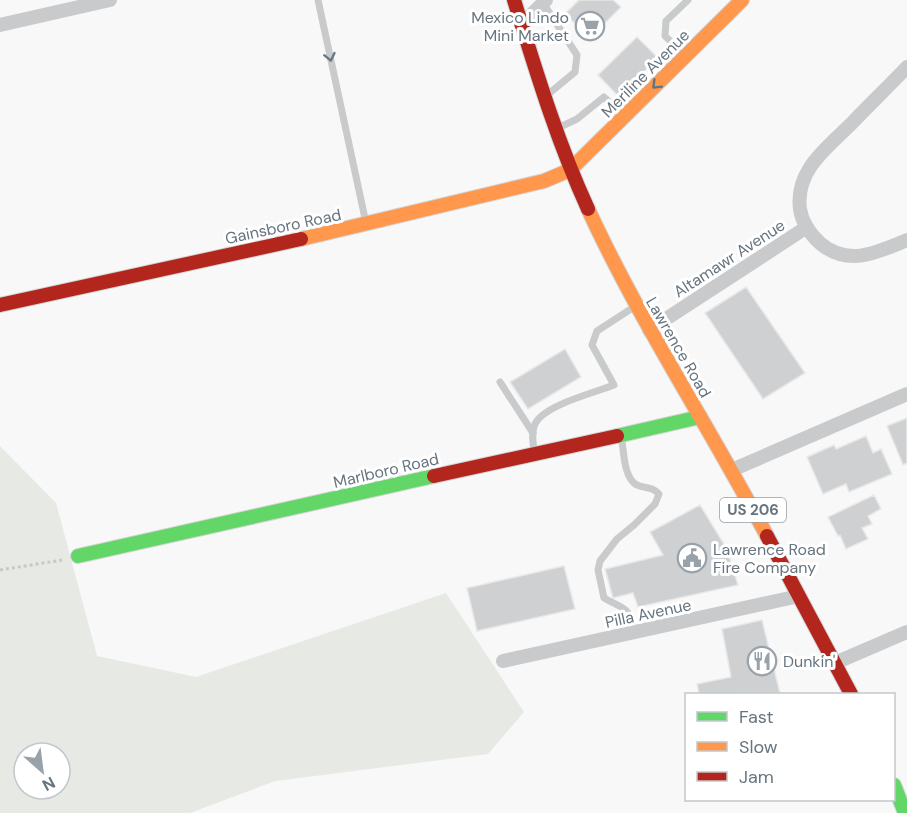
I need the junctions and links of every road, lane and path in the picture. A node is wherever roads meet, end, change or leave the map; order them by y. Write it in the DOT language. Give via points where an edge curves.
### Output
graph roads {
  1 [pos="110,0"];
  2 [pos="318,0"];
  3 [pos="514,0"];
  4 [pos="687,0"];
  5 [pos="742,0"];
  6 [pos="545,2"];
  7 [pos="0,25"];
  8 [pos="521,25"];
  9 [pos="686,56"];
  10 [pos="907,67"];
  11 [pos="544,98"];
  12 [pos="625,116"];
  13 [pos="555,129"];
  14 [pos="570,170"];
  15 [pos="366,225"];
  16 [pos="807,227"];
  17 [pos="907,240"];
  18 [pos="0,305"];
  19 [pos="636,306"];
  20 [pos="649,330"];
  21 [pos="500,382"];
  22 [pos="907,394"];
  23 [pos="700,417"];
  24 [pos="533,433"];
  25 [pos="621,434"];
  26 [pos="534,454"];
  27 [pos="732,470"];
  28 [pos="78,556"];
  29 [pos="0,570"];
  30 [pos="800,597"];
  31 [pos="907,632"];
  32 [pos="635,633"];
  33 [pos="503,661"];
  34 [pos="835,663"];
  35 [pos="850,693"];
  36 [pos="895,788"];
  37 [pos="905,813"];
  1 -- 7 [label="street"];
  2 -- 15 [label="lane, one-way"];
  3 -- 8 [label="street, Lawrence Road / US 206"];
  4 -- 9 [label="lane" via="666,21 665,36"];
  5 -- 9 [label="street, Meriline Avenue"];
  6 -- 8 [label="street"];
  6 -- 11 [label="lane" via="577,55 575,72"];
  8 -- 11 [label="street, Lawrence Road / US 206"];
  9 -- 12 [label="street, Meriline Avenue, one-way"];
  10 -- 16 [label="street, Altamawr Avenue" via="808,168 799,198"];
  11 -- 13 [label="street, Lawrence Road / US 206"];
  12 -- 13 [label="lane" via="604,97 577,119"];
  12 -- 14 [label="street, Meriline Avenue"];
  13 -- 14 [label="street, Lawrence Road / US 206"];
  14 -- 15 [label="street, Gainsboro Road" via="544,181"];
  14 -- 19 [label="street, Lawrence Road / US 206"];
  15 -- 18 [label="street, Gainsboro Road"];
  16 -- 17 [label="street" via="826,248 842,255 873,255"];
  16 -- 20 [label="street, Altamawr Avenue"];
  19 -- 20 [label="street, Lawrence Road / US 206"];
  19 -- 24 [label="lane" via="597,331 591,345 614,386 545,411"];
  20 -- 23 [label="street, Lawrence Road / US 206"];
  21 -- 24 [label="lane"];
  22 -- 27 [label="street"];
  23 -- 25 [label="street, Marlboro Road"];
  23 -- 27 [label="street, Lawrence Road / US 206"];
  24 -- 26 [label="lane"];
  25 -- 26 [label="street, Marlboro Road"];
  25 -- 32 [label="lane" via="628,476 636,485 654,488 659,494 655,504 611,545 598,570 604,598 630,613"];
  26 -- 28 [label="street, Marlboro Road"];
  27 -- 30 [label="street, Lawrence Road / US 206"];
  28 -- 29 [label="path"];
  30 -- 32 [label="street, Pilla Avenue"];
  30 -- 34 [label="street, Lawrence Road / US 206"];
  31 -- 34 [label="street"];
  32 -- 33 [label="street, Pilla Avenue"];
  34 -- 35 [label="street, Lawrence Road / US 206"];
  36 -- 37 [label="street"];
}
